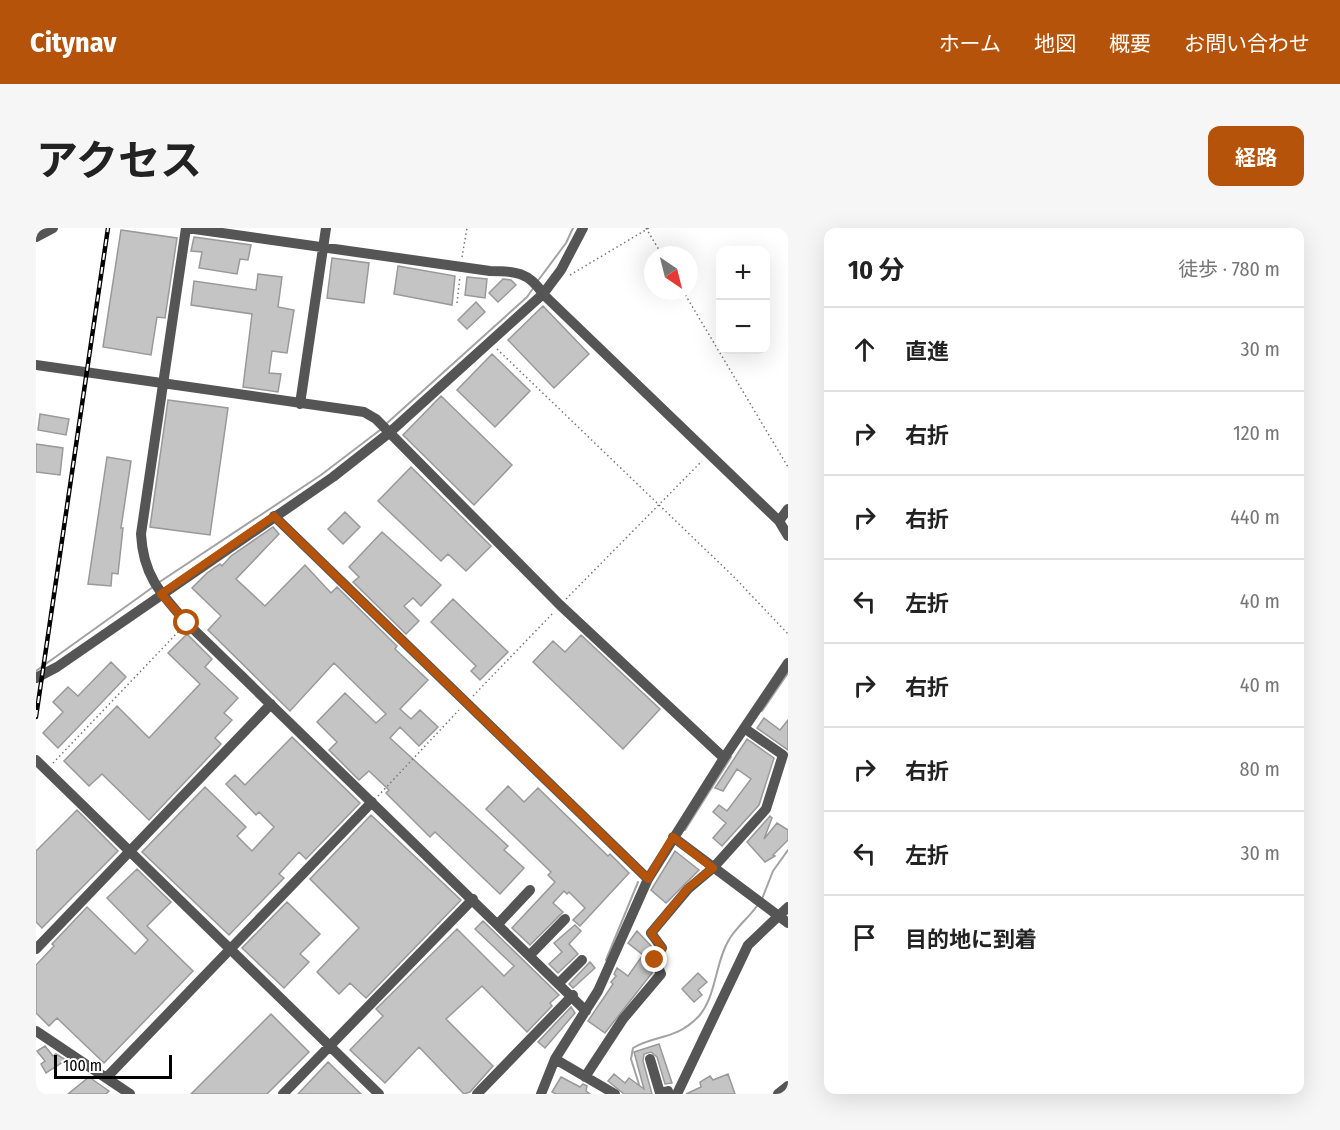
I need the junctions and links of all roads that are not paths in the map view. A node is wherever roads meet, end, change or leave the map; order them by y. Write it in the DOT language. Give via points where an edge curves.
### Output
graph roads {
  1 [pos="53,228"];
  2 [pos="187,228"];
  3 [pos="326,228"];
  4 [pos="583,228"];
  5 [pos="36,237"];
  6 [pos="323,247"];
  7 [pos="537,286"];
  8 [pos="36,365"];
  9 [pos="162,383"];
  10 [pos="300,404"];
  11 [pos="388,433"];
  12 [pos="788,509"];
  13 [pos="274,516"];
  14 [pos="779,521"];
  15 [pos="788,536"];
  16 [pos="161,594"];
  17 [pos="788,663"];
  18 [pos="36,678"];
  19 [pos="271,704"];
  20 [pos="744,728"];
  21 [pos="724,758"];
  22 [pos="36,760"];
  23 [pos="372,802"];
  24 [pos="673,837"];
  25 [pos="132,852"];
  26 [pos="713,868"];
  27 [pos="648,879"];
  28 [pos="530,890"];
  29 [pos="472,899"];
  30 [pos="788,907"];
  31 [pos="565,919"];
  32 [pos="784,920"];
  33 [pos="498,924"];
  34 [pos="231,948"];
  35 [pos="36,949"];
  36 [pos="530,955"];
  37 [pos="582,960"];
  38 [pos="559,983"];
  39 [pos="573,995"];
  40 [pos="586,1011"];
  41 [pos="36,1031"];
  42 [pos="330,1046"];
  43 [pos="555,1059"];
  44 [pos="650,1059"];
  45 [pos="585,1077"];
  46 [pos="106,1078"];
  47 [pos="788,1086"];
  48 [pos="130,1094"];
  49 [pos="283,1094"];
  50 [pos="380,1094"];
  51 [pos="477,1094"];
  52 [pos="541,1094"];
  53 [pos="615,1094"];
  54 [pos="669,1094"];
  55 [pos="677,1094"];
  56 [pos="778,1094"];
  1 -- 5 [label="street"];
  2 -- 6 [label="street"];
  2 -- 9 [label="street"];
  3 -- 6 [label="street"];
  4 -- 7 [label="street" via="561,270"];
  6 -- 7 [label="street" via="490,271 517,271"];
  6 -- 10 [label="street"];
  7 -- 11 [label="street" via="488,341"];
  7 -- 14 [label="street"];
  8 -- 9 [label="street"];
  9 -- 10 [label="street"];
  9 -- 16 [label="street" via="141,534 142,556"];
  10 -- 11 [label="street" via="364,412"];
  11 -- 13 [label="street" via="333,477"];
  11 -- 21 [label="street" via="560,605"];
  12 -- 14 [label="street"];
  13 -- 16 [label="street"];
  13 -- 27 [label="street"];
  14 -- 15 [label="street"];
  16 -- 18 [label="street"];
  16 -- 19 [label="street"];
  17 -- 20 [label="street"];
  19 -- 23 [label="street"];
  19 -- 25 [label="street"];
  20 -- 21 [label="street"];
  20 -- 26 [label="street" via="783,755 766,809"];
  21 -- 24 [label="street"];
  22 -- 25 [label="street"];
  23 -- 29 [label="street"];
  23 -- 34 [label="street"];
  24 -- 26 [label="street"];
  24 -- 27 [label="street"];
  25 -- 34 [label="street"];
  25 -- 35 [label="street"];
  26 -- 32 [label="street"];
  26 -- 45 [label="street" via="688,888 651,933 662,948 655,960 661,974 623,1019"];
  27 -- 40 [label="street"];
  28 -- 33 [label="street"];
  29 -- 33 [label="street"];
  29 -- 42 [label="street"];
  30 -- 32 [label="street"];
  31 -- 36 [label="street"];
  32 -- 55 [label="street" via="748,945"];
  33 -- 36 [label="street"];
  34 -- 42 [label="street"];
  34 -- 46 [label="street"];
  36 -- 38 [label="street"];
  37 -- 38 [label="street"];
  38 -- 39 [label="street"];
  39 -- 40 [label="street"];
  39 -- 51 [label="street"];
  40 -- 43 [label="street"];
  41 -- 46 [label="street"];
  42 -- 49 [label="street"];
  42 -- 50 [label="street"];
  43 -- 45 [label="street"];
  43 -- 52 [label="street"];
  44 -- 54 [label="street" via="660,1093"];
  45 -- 53 [label="street"];
  46 -- 48 [label="street"];
  47 -- 56 [label="street"];
}
